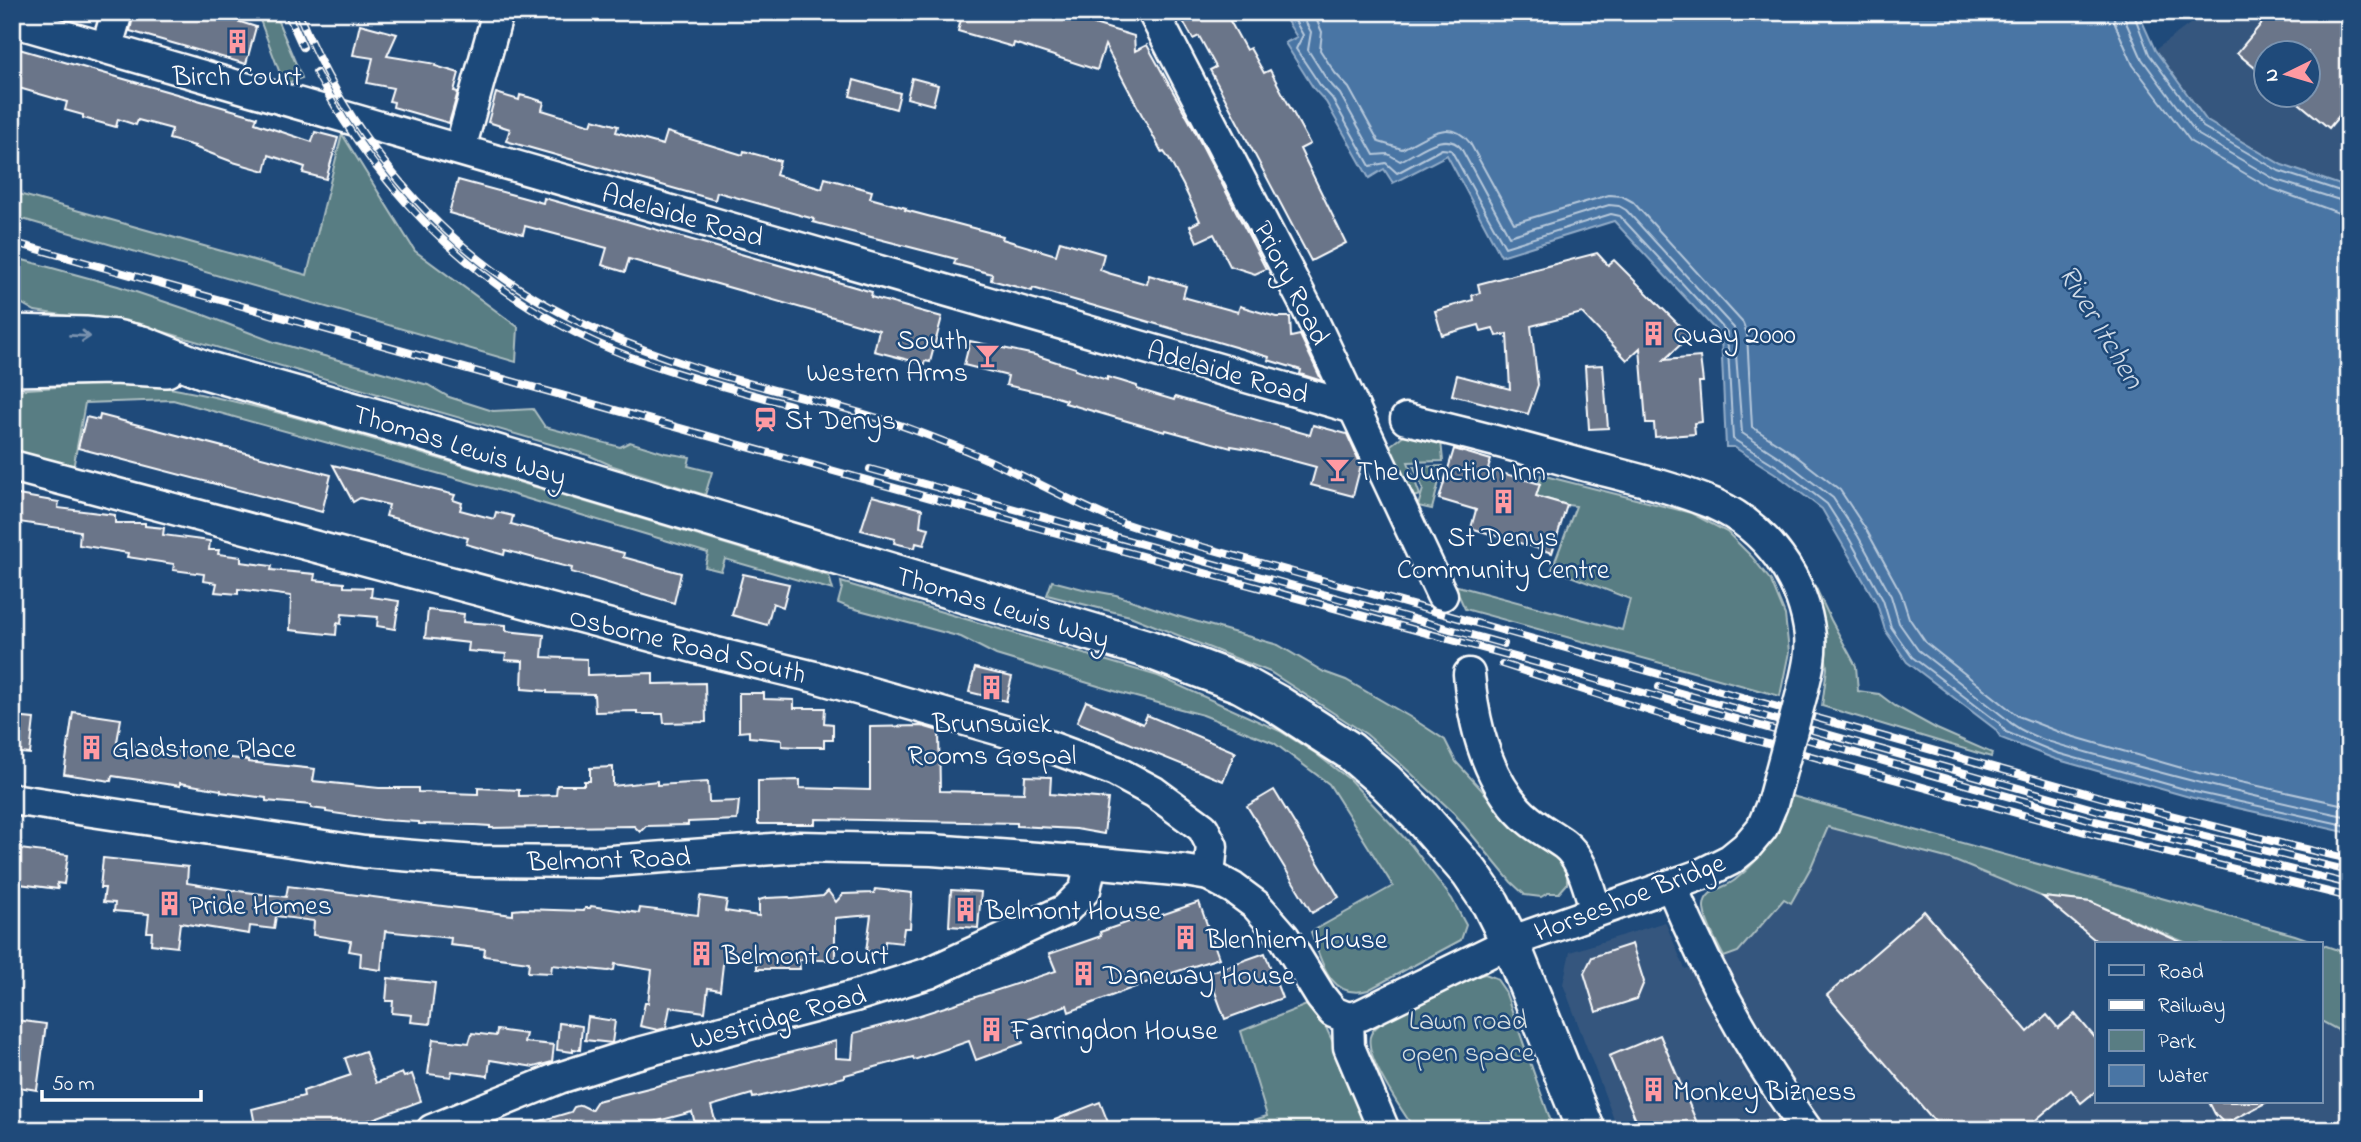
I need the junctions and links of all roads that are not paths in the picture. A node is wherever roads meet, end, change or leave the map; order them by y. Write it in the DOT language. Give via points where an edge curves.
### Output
graph roads {
  1 [pos="117,12"];
  2 [pos="498,12"];
  3 [pos="1153,12"];
  4 [pos="12,21"];
  5 [pos="107,47"];
  6 [pos="460,149"];
  7 [pos="12,334"];
  8 [pos="12,367"];
  9 [pos="205,370"];
  10 [pos="1354,408"];
  11 [pos="1406,419"];
  12 [pos="12,466"];
  13 [pos="1442,594"];
  14 [pos="1469,674"];
  15 [pos="12,799"];
  16 [pos="1091,862"];
  17 [pos="1209,876"];
  18 [pos="1671,886"];
  19 [pos="1596,910"];
  20 [pos="1510,942"];
  21 [pos="1348,1018"];
  22 [pos="432,1130"];
  23 [pos="1384,1130"];
  24 [pos="1586,1130"];
  25 [pos="1807,1130"];
  1 -- 5 [label="street"];
  2 -- 6 [label="street"];
  3 -- 10 [label="street, Priory Road" via="1304,300"];
  4 -- 5 [label="street, Adelaide Road"];
  5 -- 6 [label="street, Adelaide Road"];
  6 -- 10 [label="street, Adelaide Road"];
  7 -- 9 [label="main road, Thomas Lewis Way, one-way" via="116,339"];
  8 -- 9 [label="main road, Thomas Lewis Way" via="114,365"];
  9 -- 20 [label="main road, Thomas Lewis Way" via="1136,645 1241,684 1341,745 1385,780 1470,873"];
  10 -- 13 [label="street, Priory Road"];
  11 -- 18 [label="street, Horseshoe Bridge, bridge" via="1673,489 1716,505 1762,537 1791,572 1810,638 1808,667 1772,804 1762,828 1738,853"];
  12 -- 17 [label="street, Osborne Road South" via="816,677 1018,735 1115,771 1188,816 1209,837"];
  14 -- 19 [label="street" via="1478,730 1500,784 1526,818 1576,858"];
  15 -- 16 [label="street, Belmont Road" via="364,852 476,861 598,862 799,847 932,849"];
  16 -- 17 [label="street, Belmont Road"];
  16 -- 22 [label="street, Westridge Road" via="1085,890 1065,910 929,973 631,1055 559,1078"];
  17 -- 21 [label="street" via="1256,905 1284,937 1321,998 1333,1012"];
  18 -- 19 [label="street, Horseshoe Bridge"];
  18 -- 25 [label="street" via="1728,1007"];
  19 -- 20 [label="street, Horseshoe Bridge"];
  20 -- 21 [label="street, Horseshoe Bridge"];
  20 -- 24 [label="main road, Thomas Lewis Way"];
  21 -- 23 [label="street" via="1349,1047"];
}
